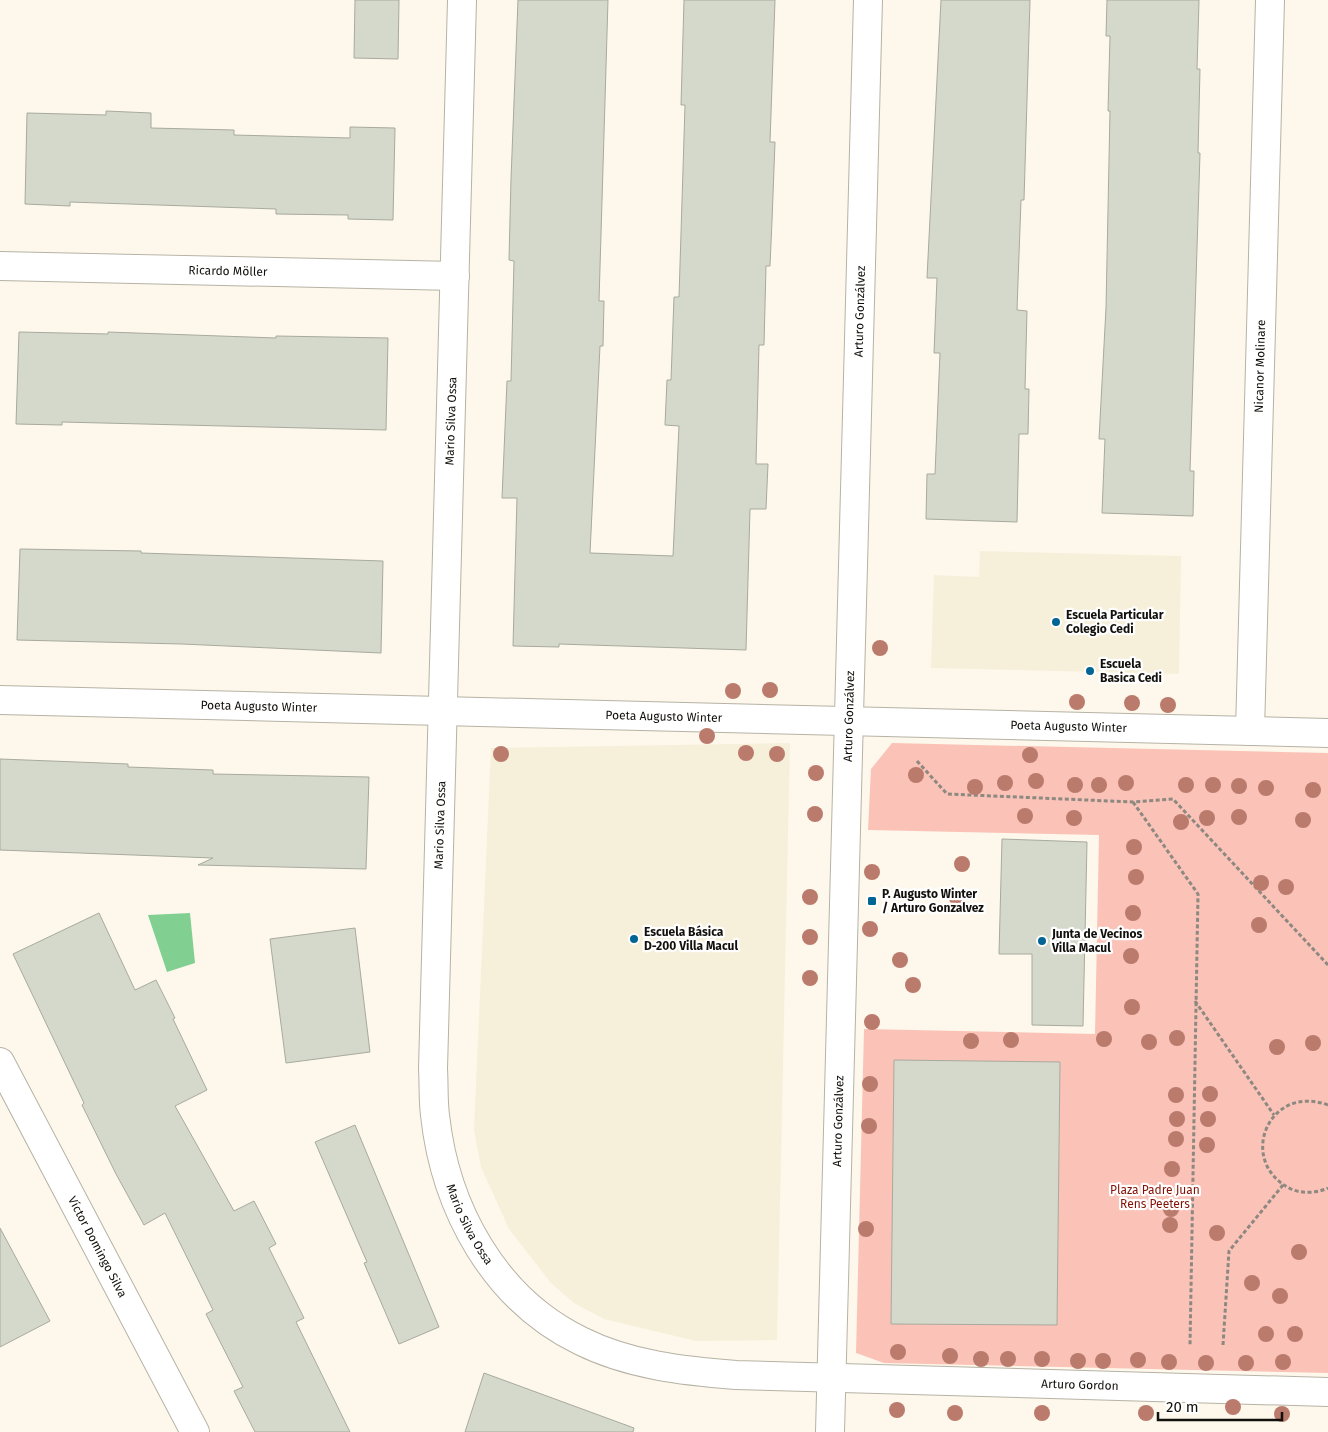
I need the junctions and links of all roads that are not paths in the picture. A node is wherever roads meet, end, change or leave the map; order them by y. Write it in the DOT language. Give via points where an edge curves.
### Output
graph roads {
  1 [pos="462,0"];
  2 [pos="868,0"];
  3 [pos="1270,0"];
  4 [pos="0,266"];
  5 [pos="455,276"];
  6 [pos="0,700"];
  7 [pos="443,711"];
  8 [pos="848,721"];
  9 [pos="1250,731"];
  10 [pos="1328,733"];
  11 [pos="0,1062"];
  12 [pos="831,1378"];
  13 [pos="1328,1392"];
  14 [pos="196,1432"];
  15 [pos="830,1432"];
  1 -- 5 [label="street, Mario Silva Ossa"];
  2 -- 8 [label="street, Arturo Gonzálvez"];
  3 -- 9 [label="street, Nicanor Molinare"];
  4 -- 5 [label="street, Ricardo Möller"];
  5 -- 7 [label="street, Mario Silva Ossa"];
  6 -- 7 [label="street, Poeta Augusto Winter"];
  7 -- 8 [label="street, Poeta Augusto Winter"];
  7 -- 12 [label="street, Mario Silva Ossa" via="435,1114 443,1159 455,1199 482,1254 519,1299 548,1323 581,1342 616,1355 660,1367 705,1373"];
  8 -- 9 [label="street, Poeta Augusto Winter"];
  8 -- 12 [label="street, Arturo Gonzálvez"];
  9 -- 10 [label="street, Poeta Augusto Winter"];
  11 -- 14 [label="street, Víctor Domingo Silva"];
  12 -- 13 [label="street, Arturo Gordon"];
  12 -- 15 [label="street, Arturo Gonzálvez"];
}
